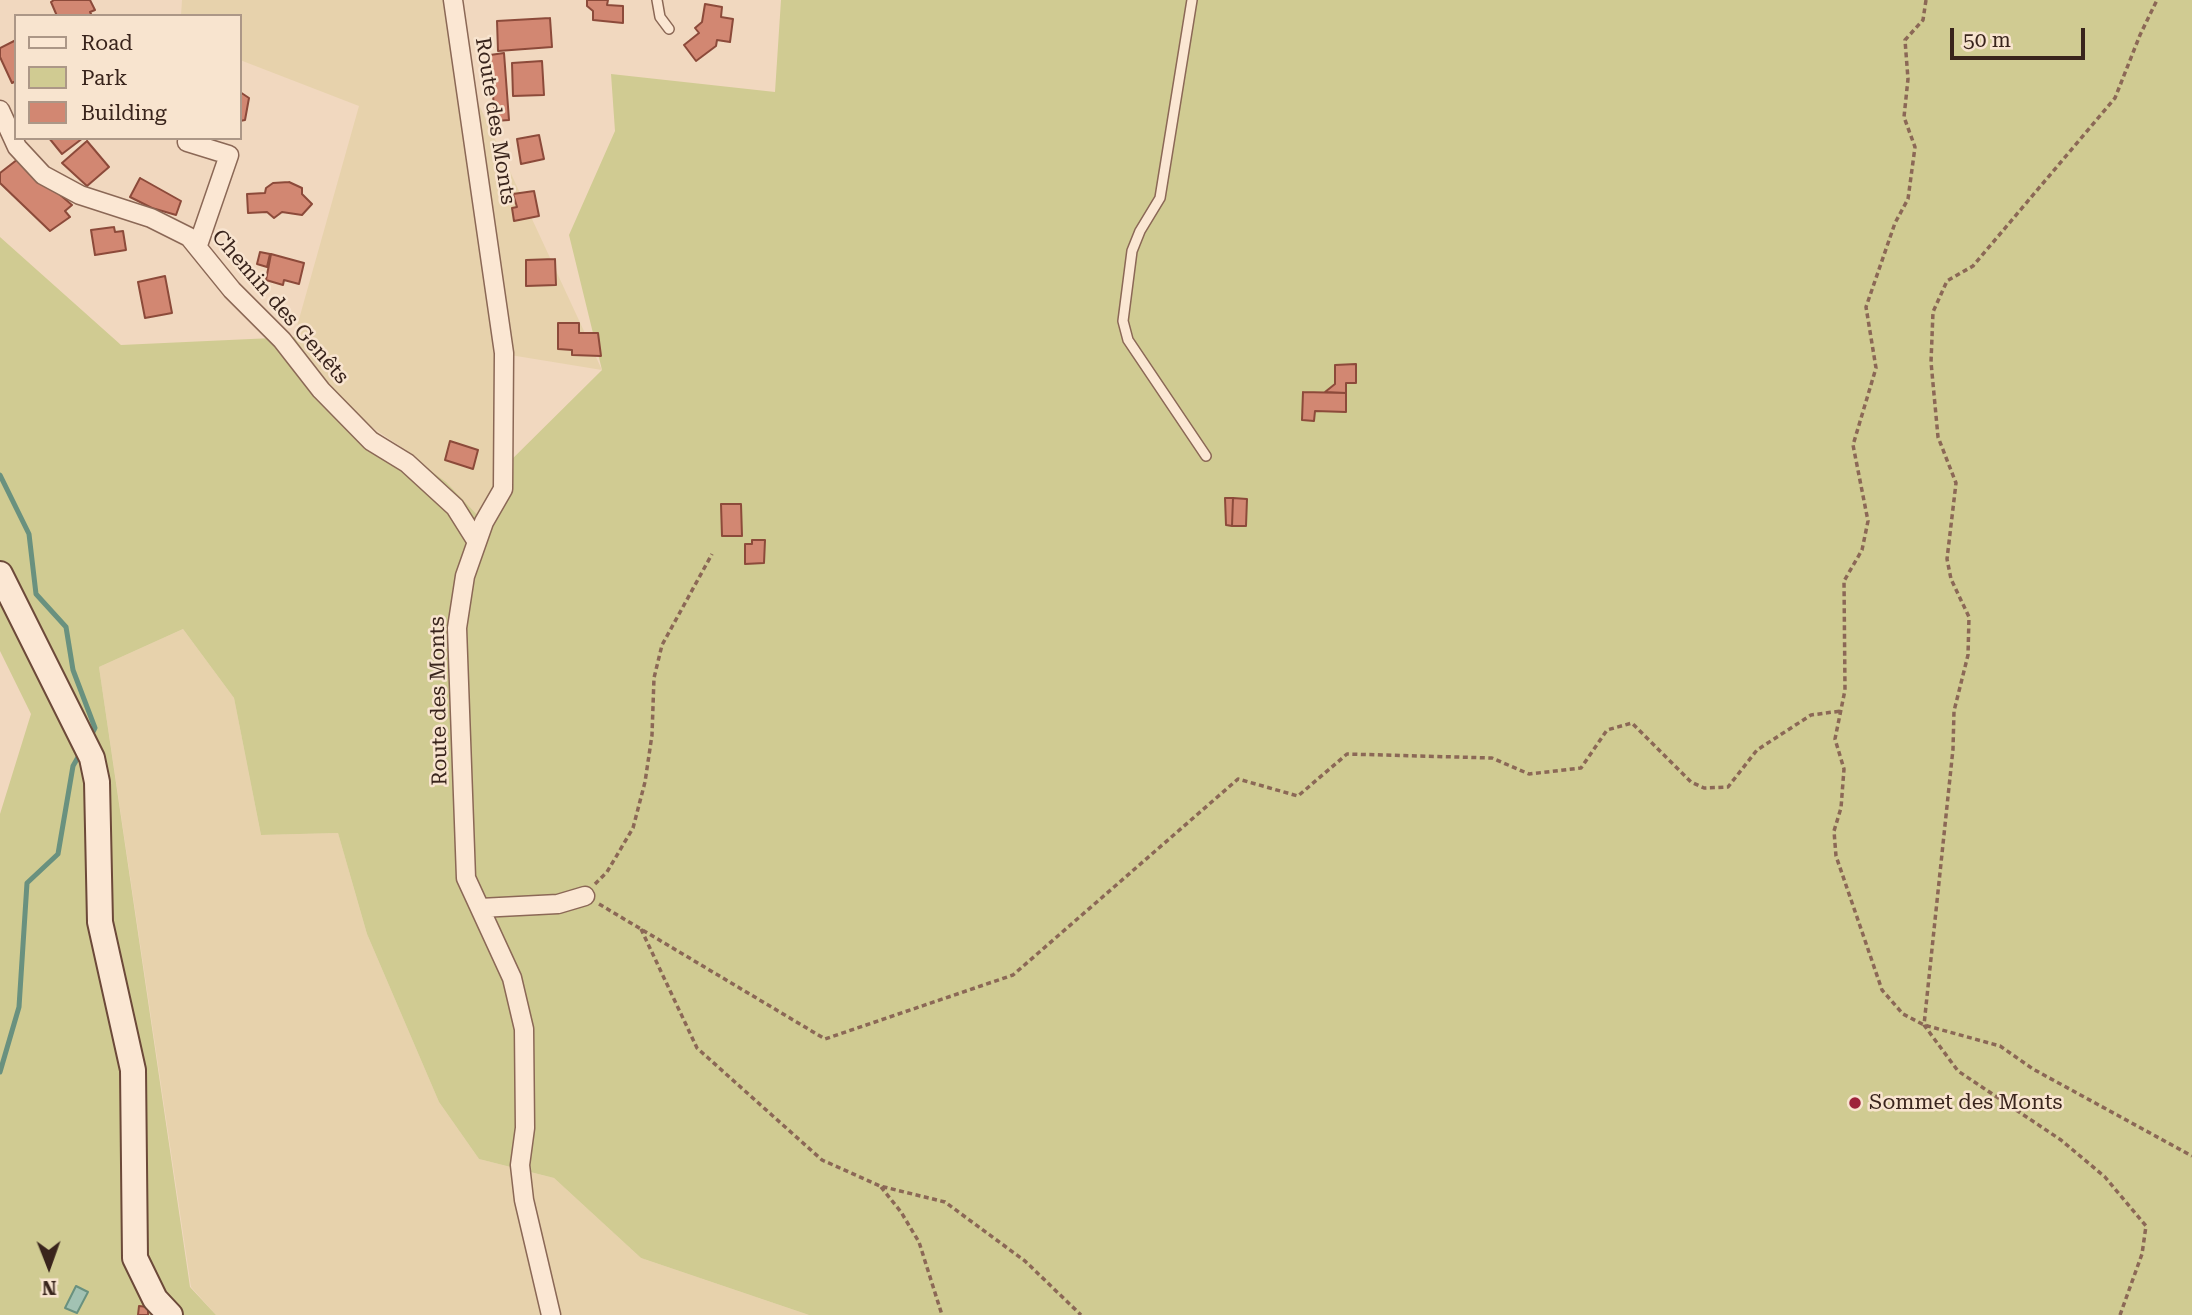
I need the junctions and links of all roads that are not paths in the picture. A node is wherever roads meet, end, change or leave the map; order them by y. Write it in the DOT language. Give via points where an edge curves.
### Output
graph roads {
  1 [pos="453,0"];
  2 [pos="657,0"];
  3 [pos="1192,0"];
  4 [pos="669,29"];
  5 [pos="0,110"];
  6 [pos="187,142"];
  7 [pos="198,245"];
  8 [pos="1206,456"];
  9 [pos="477,542"];
  10 [pos="0,575"];
  11 [pos="584,895"];
  12 [pos="480,908"];
  13 [pos="170,1315"];
  14 [pos="551,1315"];
  1 -- 9 [label="street, Route des Monts" via="504,354 503,489"];
  2 -- 4 [label="lane" via="660,17"];
  3 -- 8 [label="lane" via="1160,198 1132,251 1123,321 1128,340"];
  5 -- 7 [label="street, Chemin des Genêts" via="17,147 43,174 80,195 151,218"];
  6 -- 7 [label="street" via="229,155"];
  7 -- 9 [label="street, Chemin des Genêts" via="321,390 371,442 407,463 455,507"];
  9 -- 12 [label="street, Route des Monts" via="465,576 457,628 466,878"];
  10 -- 13 [label="street" via="86,747 97,782 100,922 134,1070 135,1258 155,1299"];
  11 -- 12 [label="street" via="558,904"];
  12 -- 14 [label="street, Route des Monts" via="512,978 524,1029 526,1128 520,1165"];
}
